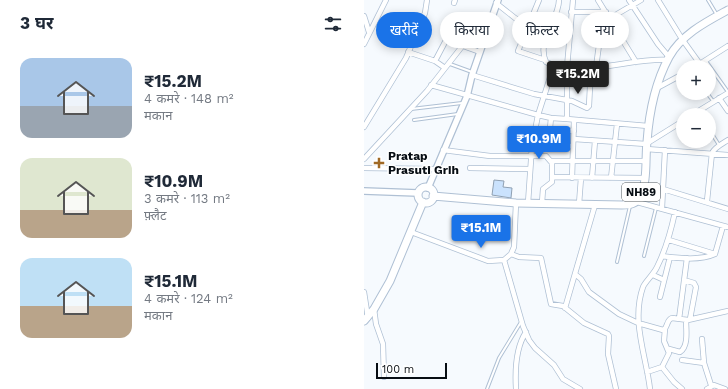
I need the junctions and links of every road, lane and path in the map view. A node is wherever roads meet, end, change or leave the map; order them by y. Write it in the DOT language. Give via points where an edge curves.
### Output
graph roads {
  1 [pos="386,0"];
  2 [pos="427,0"];
  3 [pos="539,0"];
  4 [pos="558,0"];
  5 [pos="573,0"];
  6 [pos="598,0"];
  7 [pos="628,0"];
  8 [pos="641,0"];
  9 [pos="658,0"];
  10 [pos="708,0"];
  11 [pos="497,2"];
  12 [pos="632,5"];
  13 [pos="728,10"];
  14 [pos="493,12"];
  15 [pos="534,12"];
  16 [pos="554,12"];
  17 [pos="571,12"];
  18 [pos="606,12"];
  19 [pos="619,12"];
  20 [pos="512,14"];
  21 [pos="364,16"];
  22 [pos="717,16"];
  23 [pos="369,32"];
  24 [pos="682,39"];
  25 [pos="364,44"];
  26 [pos="728,46"];
  27 [pos="442,48"];
  28 [pos="461,48"];
  29 [pos="469,48"];
  30 [pos="481,48"];
  31 [pos="519,48"];
  32 [pos="544,48"];
  33 [pos="568,48"];
  34 [pos="596,48"];
  35 [pos="628,48"];
  36 [pos="408,52"];
  37 [pos="480,52"];
  38 [pos="669,59"];
  39 [pos="545,60"];
  40 [pos="697,60"];
  41 [pos="706,60"];
  42 [pos="435,62"];
  43 [pos="636,62"];
  44 [pos="554,65"];
  45 [pos="447,66"];
  46 [pos="593,67"];
  47 [pos="567,68"];
  48 [pos="473,73"];
  49 [pos="716,75"];
  50 [pos="676,78"];
  51 [pos="431,85"];
  52 [pos="657,88"];
  53 [pos="728,93"];
  54 [pos="467,96"];
  55 [pos="544,96"];
  56 [pos="719,98"];
  57 [pos="567,100"];
  58 [pos="713,101"];
  59 [pos="464,102"];
  60 [pos="705,108"];
  61 [pos="410,110"];
  62 [pos="728,111"];
  63 [pos="460,114"];
  64 [pos="538,115"];
  65 [pos="551,118"];
  66 [pos="567,119"];
  67 [pos="414,120"];
  68 [pos="574,120"];
  69 [pos="617,124"];
  70 [pos="648,126"];
  71 [pos="676,126"];
  72 [pos="364,127"];
  73 [pos="574,131"];
  74 [pos="574,139"];
  75 [pos="595,140"];
  76 [pos="728,140"];
  77 [pos="716,141"];
  78 [pos="615,142"];
  79 [pos="532,146"];
  80 [pos="573,146"];
  81 [pos="646,146"];
  82 [pos="719,146"];
  83 [pos="443,150"];
  84 [pos="665,150"];
  85 [pos="712,154"];
  86 [pos="728,155"];
  87 [pos="532,156"];
  88 [pos="364,160"];
  89 [pos="573,160"];
  90 [pos="593,160"];
  91 [pos="613,160"];
  92 [pos="645,160"];
  93 [pos="551,161"];
  94 [pos="364,168"];
  95 [pos="470,168"];
  96 [pos="436,169"];
  97 [pos="530,169"];
  98 [pos="552,177"];
  99 [pos="572,178"];
  100 [pos="581,178"];
  101 [pos="592,178"];
  102 [pos="611,178"];
  103 [pos="644,178"];
  104 [pos="428,188"];
  105 [pos="663,189"];
  106 [pos="364,191"];
  107 [pos="418,193"];
  108 [pos="433,196"];
  109 [pos="707,201"];
  110 [pos="423,202"];
  111 [pos="516,203"];
  112 [pos="528,203"];
  113 [pos="542,203"];
  114 [pos="633,203"];
  115 [pos="579,204"];
  116 [pos="595,205"];
  117 [pos="656,207"];
  118 [pos="662,208"];
  119 [pos="728,209"];
  120 [pos="675,212"];
  121 [pos="726,226"];
  122 [pos="411,232"];
  123 [pos="669,240"];
  124 [pos="511,254"];
  125 [pos="715,254"];
  126 [pos="644,256"];
  127 [pos="662,256"];
  128 [pos="670,257"];
  129 [pos="687,258"];
  130 [pos="504,260"];
  131 [pos="617,262"];
  132 [pos="575,274"];
  133 [pos="653,275"];
  134 [pos="664,280"];
  135 [pos="684,280"];
  136 [pos="364,292"];
  137 [pos="660,297"];
  138 [pos="566,308"];
  139 [pos="374,309"];
  140 [pos="728,311"];
  141 [pos="366,319"];
  142 [pos="679,319"];
  143 [pos="688,320"];
  144 [pos="521,321"];
  145 [pos="638,323"];
  146 [pos="665,329"];
  147 [pos="526,332"];
  148 [pos="702,339"];
  149 [pos="669,349"];
  150 [pos="682,360"];
  151 [pos="704,363"];
  152 [pos="662,367"];
  153 [pos="647,372"];
  154 [pos="384,376"];
  155 [pos="709,387"];
  156 [pos="487,389"];
  157 [pos="516,389"];
  158 [pos="580,389"];
  159 [pos="616,389"];
  160 [pos="650,389"];
  161 [pos="682,389"];
  162 [pos="725,389"];
  1 -- 23 [label="street"];
  2 -- 36 [label="street" via="425,13"];
  3 -- 15 [label="street"];
  4 -- 16 [label="street"];
  5 -- 17 [label="street"];
  6 -- 18 [label="street"];
  7 -- 12 [label="street"];
  8 -- 12 [label="street"];
  9 -- 24 [label="street"];
  10 -- 22 [label="lane"];
  11 -- 14 [label="street"];
  11 -- 20 [label="street"];
  12 -- 19 [label="street"];
  12 -- 38 [label="street"];
  13 -- 22 [label="main road, NH89"];
  21 -- 23 [label="street"];
  22 -- 24 [label="main road, NH89"];
  23 -- 25 [label="street"];
  24 -- 38 [label="main road, NH89"];
  24 -- 40 [label="street"];
  26 -- 41 [label="street"];
  27 -- 42 [label="street"];
  28 -- 45 [label="street"];
  29 -- 37 [label="street"];
  30 -- 37 [label="street"];
  31 -- 39 [label="street" via="518,51"];
  32 -- 39 [label="street"];
  33 -- 47 [label="street"];
  34 -- 46 [label="street"];
  35 -- 43 [label="street"];
  36 -- 42 [label="street"];
  36 -- 72 [label="street"];
  37 -- 48 [label="street"];
  38 -- 43 [label="street"];
  38 -- 52 [label="main road, NH89"];
  39 -- 44 [label="street"];
  42 -- 45 [label="street"];
  43 -- 46 [label="street"];
  44 -- 47 [label="street"];
  44 -- 55 [label="street"];
  45 -- 48 [label="lane"];
  45 -- 51 [label="street"];
  46 -- 47 [label="street"];
  46 -- 57 [label="street" via="588,107"];
  47 -- 57 [label="street"];
  48 -- 54 [label="street"];
  48 -- 55 [label="street"];
  49 -- 53 [label="lane"];
  50 -- 52 [label="street"];
  51 -- 54 [label="street"];
  51 -- 61 [label="street"];
  52 -- 70 [label="main road, NH89"];
  53 -- 56 [label="street"];
  54 -- 59 [label="street"];
  54 -- 64 [label="street"];
  55 -- 57 [label="street"];
  55 -- 64 [label="street"];
  56 -- 58 [label="street"];
  56 -- 62 [label="street"];
  57 -- 66 [label="street"];
  58 -- 60 [label="street"];
  59 -- 61 [label="lane"];
  59 -- 63 [label="street"];
  61 -- 88 [label="street"];
  63 -- 67 [label="lane"];
  63 -- 83 [label="street"];
  64 -- 65 [label="street"];
  64 -- 79 [label="street"];
  65 -- 66 [label="street"];
  65 -- 73 [label="street" via="552,130"];
  66 -- 68 [label="street"];
  68 -- 69 [label="street"];
  68 -- 73 [label="street"];
  69 -- 70 [label="street"];
  69 -- 78 [label="street"];
  70 -- 81 [label="main road, NH89"];
  71 -- 81 [label="street"];
  73 -- 74 [label="street"];
  74 -- 75 [label="street"];
  74 -- 80 [label="street"];
  75 -- 78 [label="street"];
  75 -- 90 [label="street"];
  76 -- 82 [label="street"];
  77 -- 82 [label="lane"];
  78 -- 81 [label="street"];
  78 -- 91 [label="street"];
  79 -- 80 [label="street"];
  79 -- 87 [label="street"];
  80 -- 89 [label="street"];
  81 -- 84 [label="street"];
  81 -- 92 [label="main road, NH89"];
  82 -- 85 [label="street"];
  83 -- 87 [label="street" via="490,156"];
  83 -- 96 [label="street"];
  84 -- 85 [label="street"];
  84 -- 105 [label="street"];
  85 -- 86 [label="street"];
  85 -- 109 [label="street"];
  87 -- 93 [label="street" via="543,156"];
  87 -- 97 [label="street"];
  89 -- 90 [label="street"];
  89 -- 93 [label="street"];
  89 -- 99 [label="street"];
  90 -- 91 [label="street"];
  90 -- 101 [label="street"];
  91 -- 92 [label="street"];
  91 -- 102 [label="street"];
  92 -- 103 [label="main road, NH89"];
  93 -- 98 [label="street"];
  94 -- 96 [label="street"];
  95 -- 97 [label="street"];
  96 -- 104 [label="street"];
  97 -- 112 [label="street"];
  98 -- 99 [label="street"];
  98 -- 113 [label="street" via="550,184 543,189"];
  99 -- 100 [label="street"];
  100 -- 101 [label="street"];
  100 -- 115 [label="street"];
  101 -- 102 [label="street"];
  102 -- 103 [label="street"];
  103 -- 114 [label="main road, NH89" via="641,194"];
  104 -- 107 [label="main road" via="421,189"];
  104 -- 108 [label="main road"];
  105 -- 109 [label="street"];
  105 -- 118 [label="street"];
  106 -- 107 [label="street"];
  107 -- 110 [label="main road"];
  108 -- 110 [label="main road" via="430,202"];
  108 -- 111 [label="main road, NH89"];
  109 -- 119 [label="street"];
  110 -- 122 [label="main road"];
  111 -- 112 [label="main road, NH89"];
  111 -- 124 [label="street" via="514,247"];
  112 -- 113 [label="main road, NH89"];
  113 -- 115 [label="main road, NH89"];
  114 -- 116 [label="main road, NH89"];
  114 -- 117 [label="street"];
  114 -- 131 [label="lane"];
  115 -- 116 [label="main road, NH89"];
  116 -- 132 [label="street"];
  117 -- 118 [label="street"];
  117 -- 126 [label="lane"];
  118 -- 120 [label="street"];
  120 -- 121 [label="street"];
  120 -- 123 [label="street"];
  121 -- 125 [label="street"];
  122 -- 130 [label="street" via="488,261"];
  122 -- 139 [label="main road"];
  123 -- 125 [label="street"];
  123 -- 127 [label="street"];
  124 -- 130 [label="street"];
  124 -- 138 [label="street" via="541,258 551,304"];
  125 -- 129 [label="street"];
  127 -- 128 [label="street"];
  127 -- 133 [label="street"];
  128 -- 129 [label="street"];
  128 -- 134 [label="street"];
  129 -- 135 [label="street"];
  130 -- 144 [label="street"];
  132 -- 138 [label="street"];
  132 -- 145 [label="street" via="589,292 619,314"];
  133 -- 134 [label="street"];
  133 -- 145 [label="street" via="643,287"];
  134 -- 137 [label="street"];
  135 -- 142 [label="street"];
  135 -- 143 [label="street" via="696,286"];
  136 -- 141 [label="street"];
  138 -- 159 [label="street" via="584,323 608,334 608,354"];
  139 -- 141 [label="main road"];
  139 -- 154 [label="street" via="376,324 384,344"];
  140 -- 143 [label="street"];
  142 -- 143 [label="street"];
  142 -- 146 [label="street" via="670,318"];
  143 -- 149 [label="street" via="684,349 680,352"];
  144 -- 147 [label="street"];
  144 -- 156 [label="lane" via="498,358"];
  145 -- 146 [label="street"];
  145 -- 153 [label="street"];
  146 -- 149 [label="street" via="664,341"];
  147 -- 157 [label="street" via="521,342 515,378"];
  147 -- 158 [label="street" via="535,348 554,365 563,379"];
  148 -- 151 [label="street"];
  149 -- 152 [label="street"];
  150 -- 151 [label="street"];
  151 -- 155 [label="street"];
  152 -- 153 [label="street"];
  152 -- 161 [label="street"];
  153 -- 160 [label="street"];
  155 -- 162 [label="street" via="718,386"];
}
